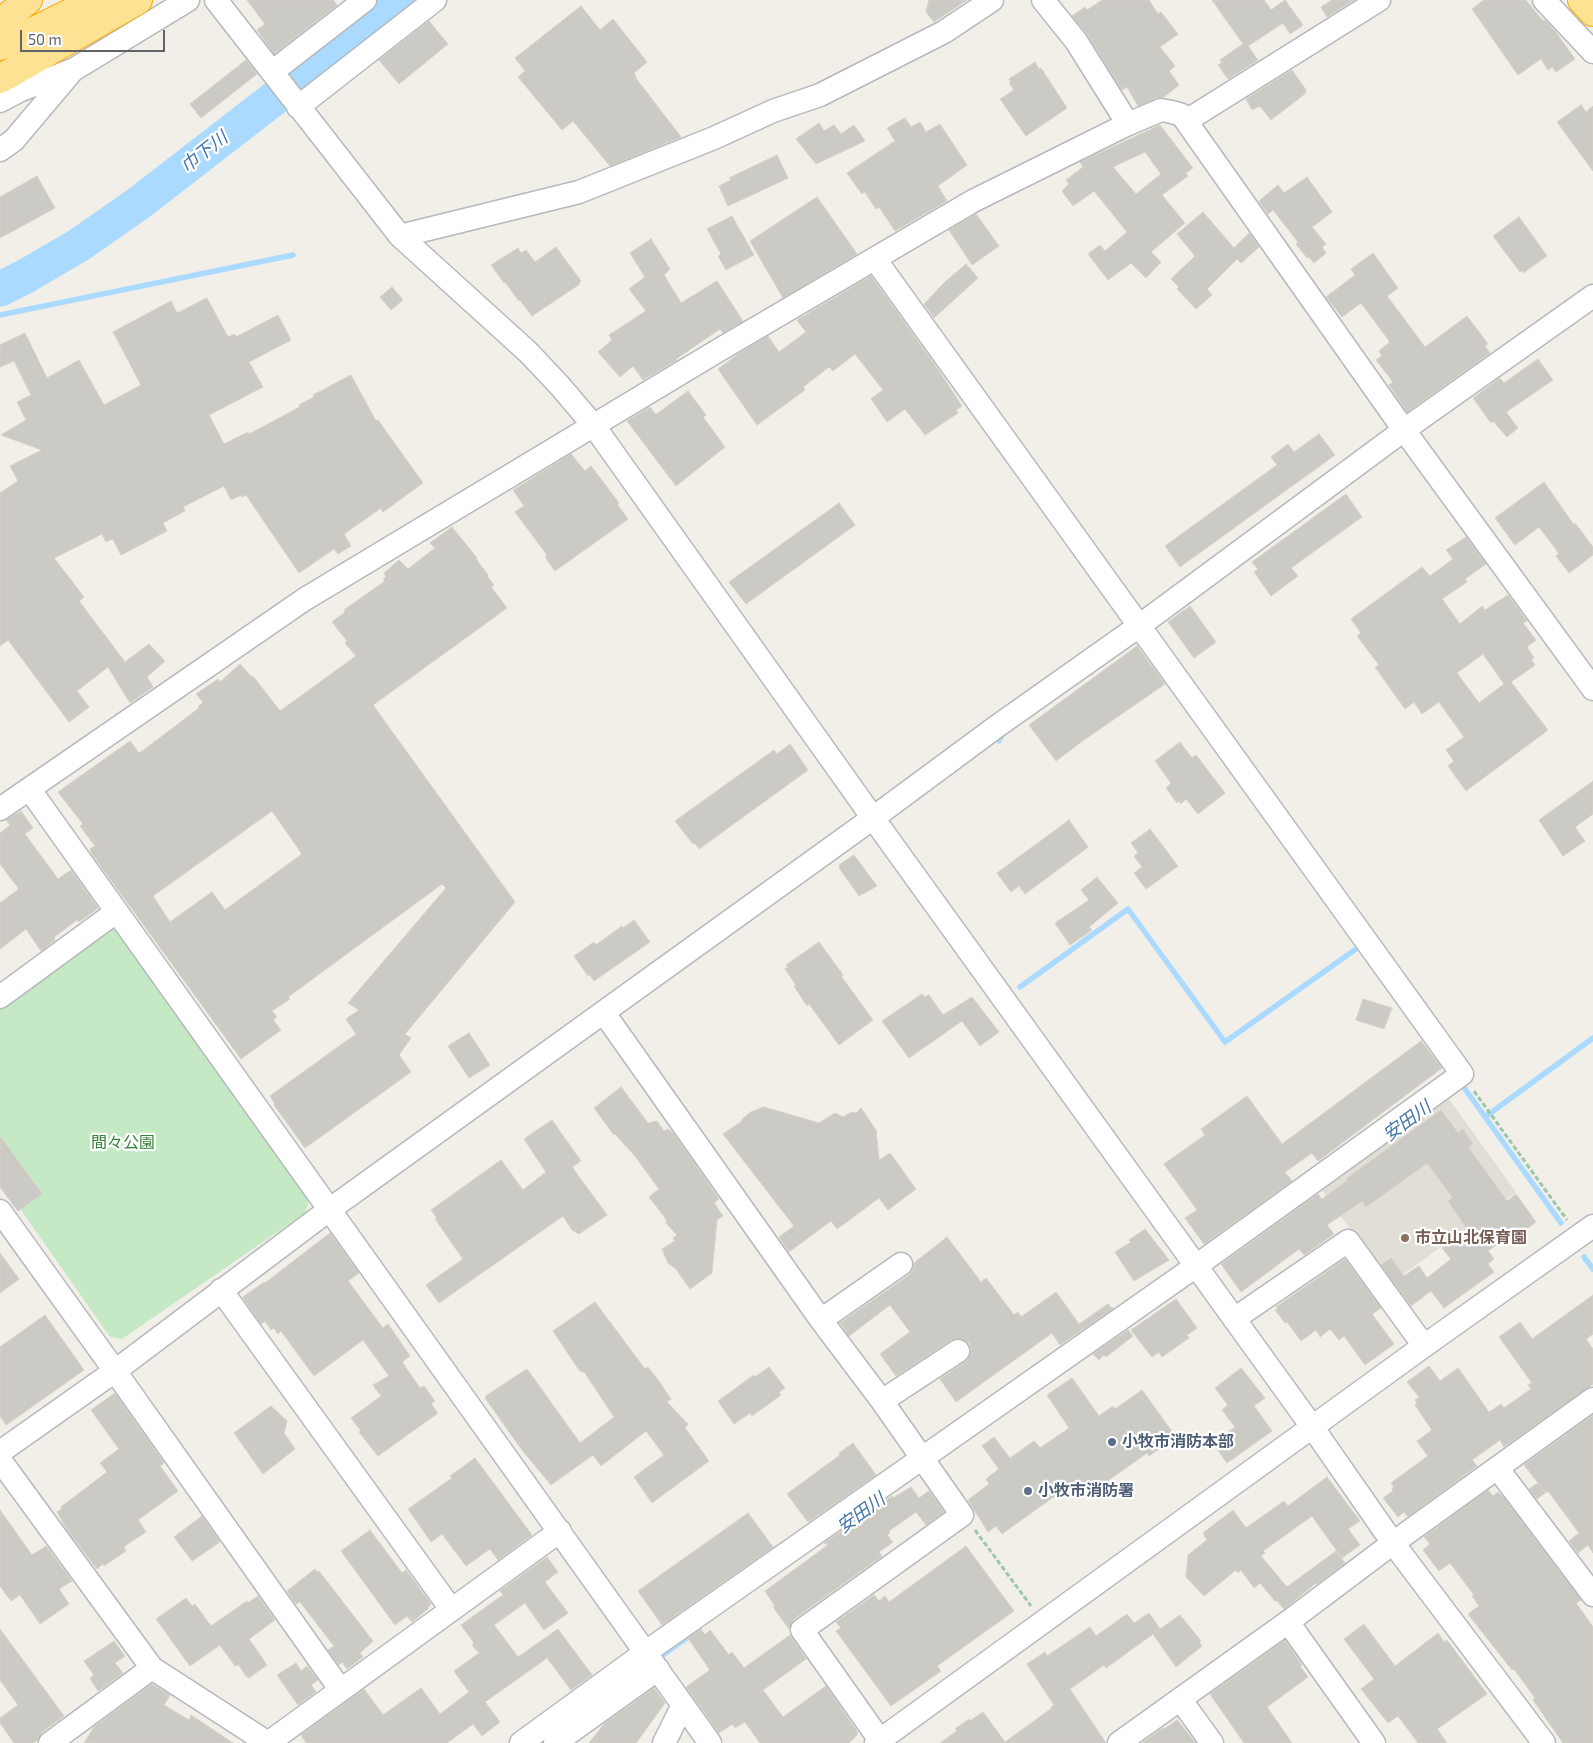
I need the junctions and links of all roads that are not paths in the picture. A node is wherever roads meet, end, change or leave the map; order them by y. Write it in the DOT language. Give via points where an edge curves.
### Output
graph roads {
  1 [pos="28,0"];
  2 [pos="96,0"];
  3 [pos="188,0"];
  4 [pos="216,0"];
  5 [pos="366,0"];
  6 [pos="435,0"];
  7 [pos="992,0"];
  8 [pos="1043,0"];
  9 [pos="1379,0"];
  10 [pos="1544,0"];
  11 [pos="1582,0"];
  12 [pos="136,1"];
  13 [pos="1593,12"];
  14 [pos="0,23"];
  15 [pos="0,46"];
  16 [pos="1593,52"];
  17 [pos="74,70"];
  18 [pos="272,72"];
  19 [pos="0,79"];
  20 [pos="0,101"];
  21 [pos="298,107"];
  22 [pos="1186,120"];
  23 [pos="1128,124"];
  24 [pos="0,150"];
  25 [pos="400,236"];
  26 [pos="875,259"];
  27 [pos="1593,296"];
  28 [pos="594,426"];
  29 [pos="1404,430"];
  30 [pos="1139,626"];
  31 [pos="1593,689"];
  32 [pos="30,790"];
  33 [pos="0,809"];
  34 [pos="873,818"];
  35 [pos="116,912"];
  36 [pos="0,997"];
  37 [pos="604,1013"];
  38 [pos="329,1210"];
  39 [pos="0,1211"];
  40 [pos="1587,1236"];
  41 [pos="901,1264"];
  42 [pos="1196,1266"];
  43 [pos="222,1290"];
  44 [pos="1234,1319"];
  45 [pos="821,1320"];
  46 [pos="1424,1346"];
  47 [pos="958,1351"];
  48 [pos="115,1371"];
  49 [pos="1593,1399"];
  50 [pos="882,1401"];
  51 [pos="1313,1428"];
  52 [pos="0,1452"];
  53 [pos="0,1460"];
  54 [pos="926,1465"];
  55 [pos="1498,1469"];
  56 [pos="560,1530"];
  57 [pos="1393,1543"];
  58 [pos="1593,1595"];
  59 [pos="451,1609"];
  60 [pos="1288,1622"];
  61 [pos="652,1660"];
  62 [pos="152,1668"];
  63 [pos="340,1689"];
  64 [pos="1180,1700"];
  65 [pos="683,1705"];
  66 [pos="558,1733"];
  67 [pos="531,1740"];
  68 [pos="879,1742"];
  69 [pos="50,1743"];
  70 [pos="268,1743"];
  71 [pos="664,1743"];
  72 [pos="710,1743"];
  73 [pos="1120,1743"];
  74 [pos="1212,1743"];
  75 [pos="1374,1743"];
  76 [pos="1544,1743"];
  1 -- 14 [label="highway"];
  2 -- 15 [label="highway"];
  3 -- 17 [label="street"];
  4 -- 18 [label="street"];
  5 -- 18 [label="street"];
  6 -- 21 [label="street"];
  7 -- 25 [label="street" via="944,32 820,95 773,111 579,192"];
  8 -- 23 [label="street" via="1076,41"];
  9 -- 22 [label="street"];
  10 -- 16 [label="street"];
  11 -- 13 [label="highway"];
  12 -- 19 [label="highway"];
  17 -- 20 [label="street"];
  17 -- 24 [label="street" via="14,140"];
  18 -- 21 [label="street"];
  21 -- 25 [label="street"];
  22 -- 23 [label="street" via="1182,115 1160,110"];
  22 -- 29 [label="street"];
  23 -- 26 [label="street" via="973,201"];
  25 -- 28 [label="street" via="528,352"];
  26 -- 28 [label="street"];
  26 -- 30 [label="street"];
  27 -- 29 [label="street"];
  28 -- 32 [label="street" via="305,599"];
  28 -- 34 [label="street"];
  29 -- 30 [label="street"];
  29 -- 31 [label="street"];
  30 -- 34 [label="street"];
  30 -- 42 [label="street" via="1462,1074"];
  32 -- 33 [label="street"];
  32 -- 35 [label="street"];
  34 -- 37 [label="street"];
  34 -- 42 [label="street"];
  35 -- 36 [label="street"];
  35 -- 38 [label="street"];
  37 -- 38 [label="street"];
  37 -- 45 [label="street"];
  38 -- 43 [label="street"];
  38 -- 56 [label="street"];
  39 -- 48 [label="street"];
  40 -- 46 [label="street"];
  41 -- 45 [label="street"];
  42 -- 44 [label="street"];
  42 -- 54 [label="street"];
  43 -- 48 [label="street"];
  43 -- 59 [label="street"];
  44 -- 46 [label="street" via="1348,1241"];
  44 -- 51 [label="street"];
  45 -- 50 [label="street"];
  46 -- 51 [label="street"];
  47 -- 50 [label="street"];
  48 -- 52 [label="street"];
  48 -- 63 [label="street"];
  49 -- 55 [label="street"];
  50 -- 54 [label="street"];
  51 -- 57 [label="street"];
  51 -- 68 [label="street"];
  53 -- 62 [label="street"];
  54 -- 61 [label="street"];
  54 -- 68 [label="street" via="962,1515 802,1630"];
  55 -- 57 [label="street"];
  55 -- 58 [label="street"];
  56 -- 59 [label="street"];
  56 -- 61 [label="street"];
  57 -- 60 [label="street"];
  57 -- 76 [label="street"];
  59 -- 63 [label="street"];
  60 -- 64 [label="street"];
  60 -- 75 [label="street"];
  61 -- 65 [label="street"];
  61 -- 66 [label="street"];
  62 -- 69 [label="street"];
  62 -- 70 [label="street"];
  63 -- 70 [label="street"];
  64 -- 73 [label="street"];
  64 -- 74 [label="street"];
  65 -- 71 [label="street"];
  65 -- 72 [label="street"];
  66 -- 67 [label="street"];
}
